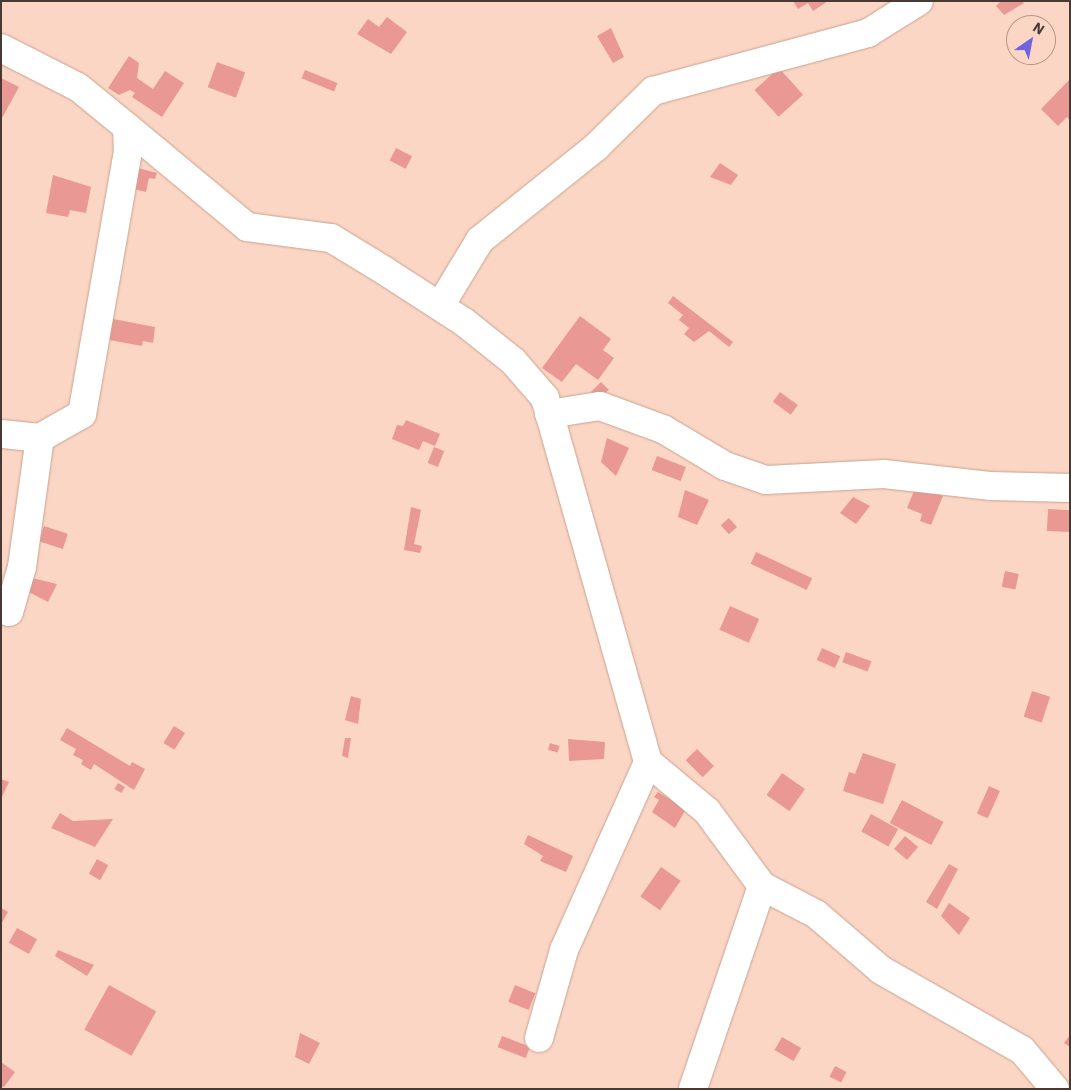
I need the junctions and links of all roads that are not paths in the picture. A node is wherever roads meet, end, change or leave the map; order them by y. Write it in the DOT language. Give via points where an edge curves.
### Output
graph roads {
  1 [pos="919,1"];
  2 [pos="1,48"];
  3 [pos="127,127"];
  4 [pos="440,306"];
  5 [pos="549,414"];
  6 [pos="1,434"];
  7 [pos="40,438"];
  8 [pos="1070,488"];
  9 [pos="9,612"];
  10 [pos="648,762"];
  11 [pos="762,886"];
  12 [pos="539,1038"];
  13 [pos="693,1089"];
  14 [pos="1055,1089"];
  1 -- 4 [label="street" via="868,33 653,91 596,147 480,240"];
  2 -- 3 [label="street" via="78,87"];
  3 -- 4 [label="street" via="247,227 331,238"];
  3 -- 7 [label="street" via="128,151 82,414"];
  4 -- 5 [label="street" via="513,361 545,398"];
  5 -- 8 [label="street" via="600,406 663,429 725,466 766,480 884,474 991,486"];
  5 -- 10 [label="street"];
  6 -- 7 [label="street"];
  7 -- 9 [label="street" via="22,567"];
  10 -- 11 [label="street" via="707,810"];
  10 -- 12 [label="street" via="564,950"];
  11 -- 13 [label="street"];
  11 -- 14 [label="street" via="816,914 882,970 1022,1050"];
}
